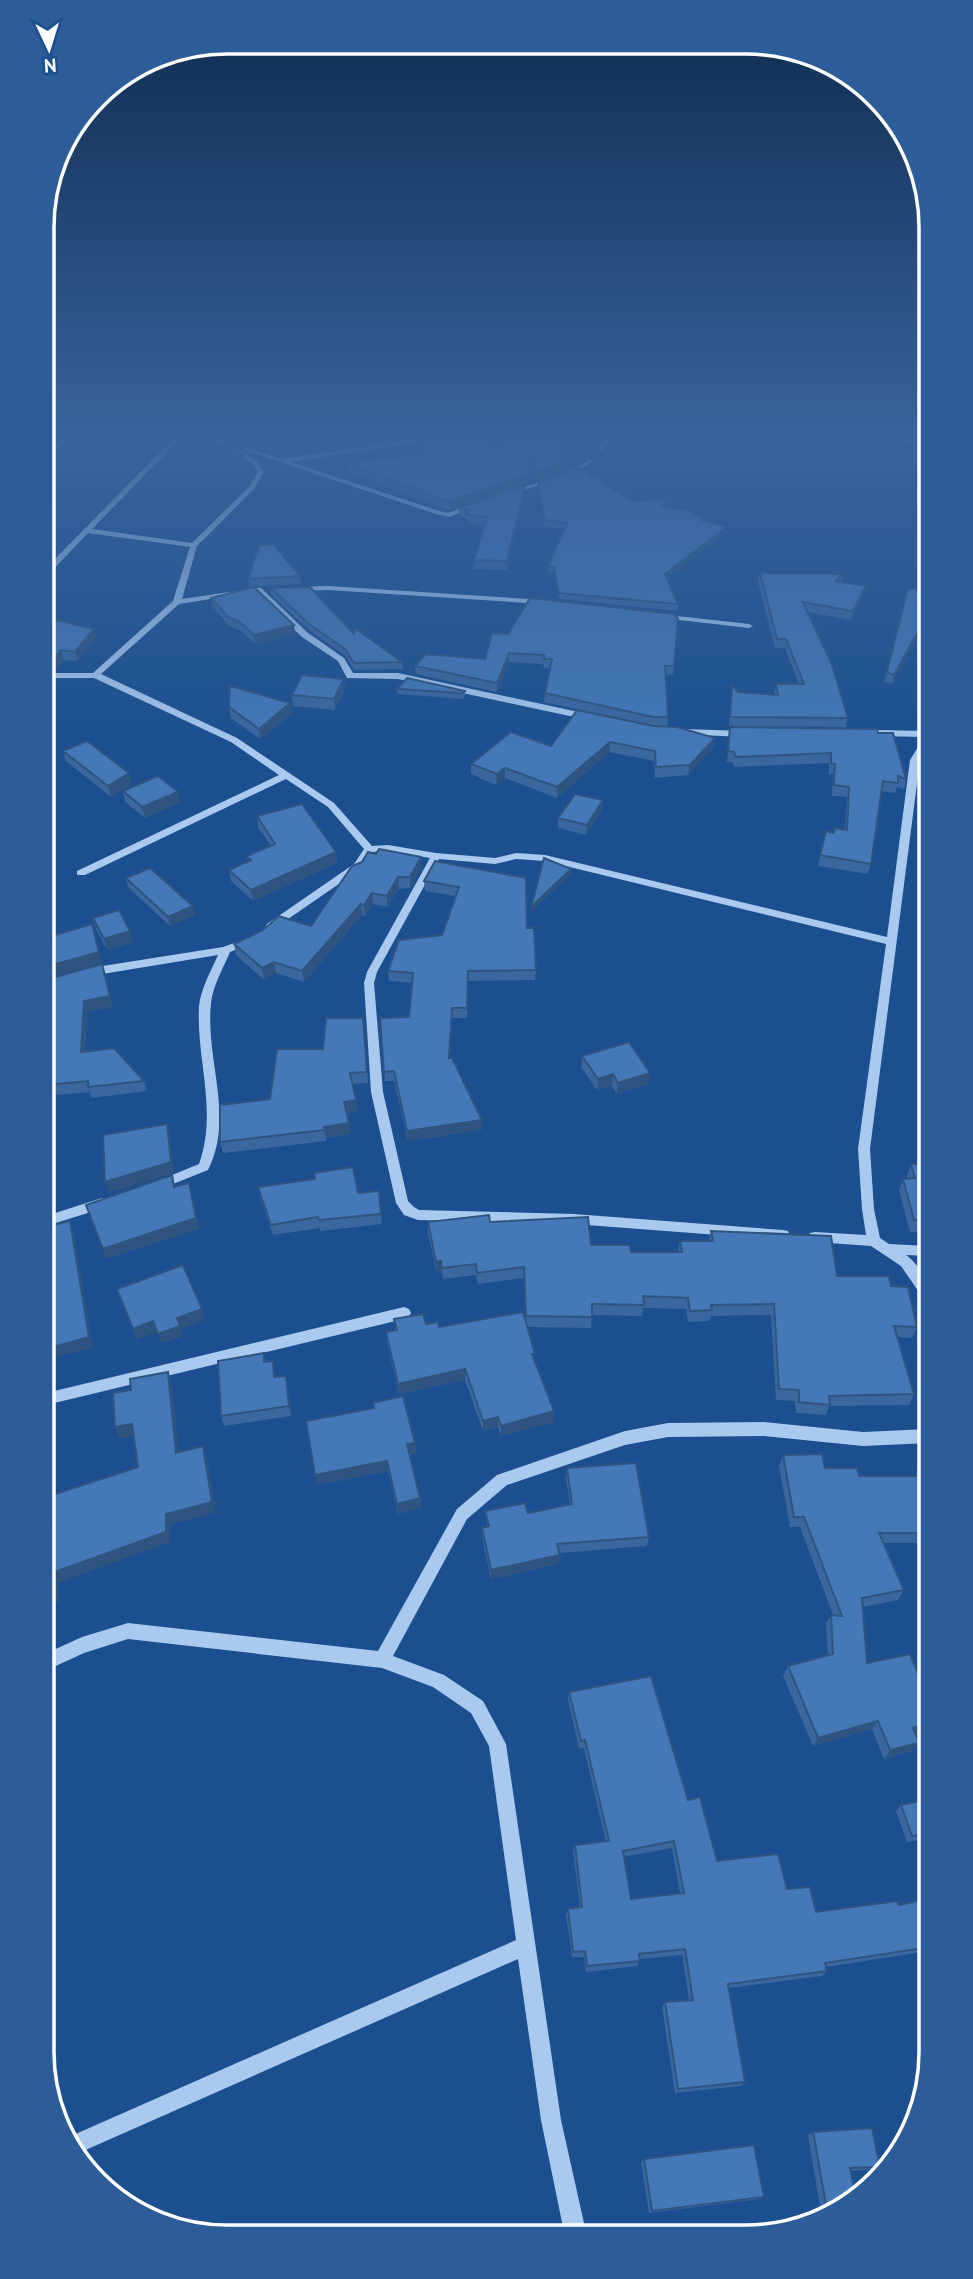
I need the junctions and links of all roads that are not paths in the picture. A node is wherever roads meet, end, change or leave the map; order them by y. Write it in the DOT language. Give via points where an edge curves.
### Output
graph roads {
  1 [pos="79,539"];
  2 [pos="151,539"];
  3 [pos="200,539"];
  4 [pos="194,545"];
  5 [pos="55,563"];
  6 [pos="290,589"];
  7 [pos="258,590"];
  8 [pos="269,590"];
  9 [pos="177,602"];
  10 [pos="558,604"];
  11 [pos="654,615"];
  12 [pos="749,626"];
  13 [pos="95,675"];
  14 [pos="55,676"];
  15 [pos="600,720"];
  16 [pos="665,732"];
  17 [pos="863,733"];
  18 [pos="758,734"];
  19 [pos="919,736"];
  20 [pos="919,752"];
  21 [pos="286,775"];
  22 [pos="369,849"];
  23 [pos="436,856"];
  24 [pos="81,873"];
  25 [pos="889,941"];
  26 [pos="225,950"];
  27 [pos="82,973"];
  28 [pos="148,1189"];
  29 [pos="110,1201"];
  30 [pos="54,1218"];
  31 [pos="792,1235"];
  32 [pos="806,1236"];
  33 [pos="880,1245"];
  34 [pos="918,1250"];
  35 [pos="918,1280"];
  36 [pos="404,1313"];
  37 [pos="54,1397"];
  38 [pos="918,1436"];
  39 [pos="54,1658"];
  40 [pos="382,1660"];
  41 [pos="525,1946"];
  42 [pos="80,2142"];
  43 [pos="574,2225"];
  1 -- 5 [label="street"];
  2 -- 4 [label="street"];
  3 -- 4 [label="street"];
  4 -- 9 [label="street"];
  6 -- 10 [label="street"];
  7 -- 8 [label="street"];
  7 -- 9 [label="street"];
  7 -- 15 [label="street" via="305,635 341,660 350,676 398,676"];
  9 -- 13 [label="street"];
  11 -- 12 [label="street"];
  13 -- 14 [label="street"];
  13 -- 21 [label="street" via="234,740"];
  16 -- 18 [label="street"];
  17 -- 19 [label="street"];
  20 -- 25 [label="street"];
  21 -- 22 [label="street" via="331,805"];
  21 -- 24 [label="street"];
  22 -- 23 [label="street"];
  22 -- 26 [label="street" via="358,866 251,940"];
  23 -- 25 [label="street" via="495,861 516,856 545,858"];
  23 -- 31 [label="street" via="369,983 377,1092 402,1203 408,1211"];
  25 -- 33 [label="street" via="864,1149"];
  26 -- 27 [label="street"];
  26 -- 28 [label="street" via="205,1004 211,1153 204,1167"];
  29 -- 30 [label="street"];
  32 -- 33 [label="street"];
  33 -- 34 [label="street"];
  33 -- 35 [label="street" via="906,1262"];
  36 -- 37 [label="street"];
  38 -- 40 [label="street" via="863,1439 764,1429 667,1430 625,1438 502,1480 462,1514"];
  39 -- 40 [label="street" via="128,1631"];
  40 -- 41 [label="street" via="438,1681 477,1707 497,1744"];
  41 -- 42 [label="street"];
  41 -- 43 [label="street" via="551,2120"];
}
